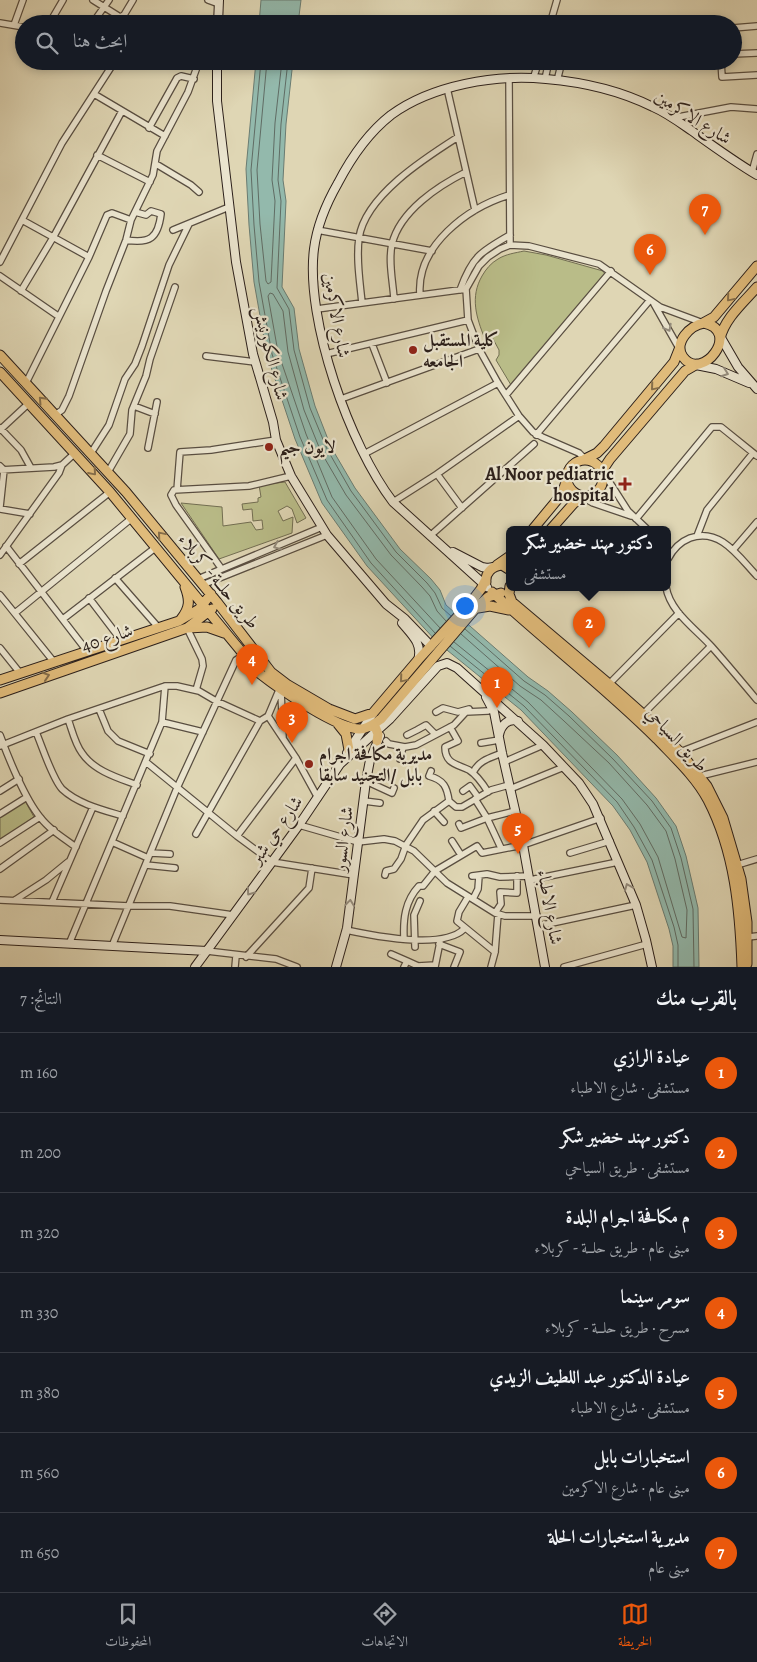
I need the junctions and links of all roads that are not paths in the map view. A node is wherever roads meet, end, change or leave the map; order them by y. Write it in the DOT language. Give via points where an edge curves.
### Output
graph roads {
  1 [pos="23,0"];
  2 [pos="64,0"];
  3 [pos="93,0"];
  4 [pos="109,0"];
  5 [pos="133,0"];
  6 [pos="208,0"];
  7 [pos="557,0"];
  8 [pos="219,2"];
  9 [pos="103,8"];
  10 [pos="18,15"];
  11 [pos="55,15"];
  12 [pos="98,15"];
  13 [pos="116,15"];
  14 [pos="124,15"];
  15 [pos="218,15"];
  16 [pos="553,15"];
  17 [pos="0,23"];
  18 [pos="14,25"];
  19 [pos="757,26"];
  20 [pos="742,27"];
  21 [pos="757,52"];
  22 [pos="742,53"];
  23 [pos="109,70"];
  24 [pos="196,70"];
  25 [pos="217,70"];
  26 [pos="536,70"];
  27 [pos="547,70"];
  28 [pos="560,70"];
  29 [pos="722,70"];
  30 [pos="757,75"];
  31 [pos="509,78"];
  32 [pos="194,79"];
  33 [pos="533,79"];
  34 [pos="545,79"];
  35 [pos="557,80"];
  36 [pos="447,88"];
  37 [pos="94,94"];
  38 [pos="757,109"];
  39 [pos="122,111"];
  40 [pos="673,118"];
  41 [pos="149,128"];
  42 [pos="165,136"];
  43 [pos="458,137"];
  44 [pos="757,154"];
  45 [pos="97,155"];
  46 [pos="156,164"];
  47 [pos="466,172"];
  48 [pos="754,174"];
  49 [pos="150,182"];
  50 [pos="199,192"];
  51 [pos="509,195"];
  52 [pos="229,207"];
  53 [pos="475,210"];
  54 [pos="135,212"];
  55 [pos="22,220"];
  56 [pos="131,220"];
  57 [pos="189,224"];
  58 [pos="173,230"];
  59 [pos="317,230"];
  60 [pos="510,235"];
  61 [pos="54,236"];
  62 [pos="359,238"];
  63 [pos="126,240"];
  64 [pos="392,244"];
  65 [pos="510,245"];
  66 [pos="432,251"];
  67 [pos="89,257"];
  68 [pos="0,262"];
  69 [pos="757,266"];
  70 [pos="611,271"];
  71 [pos="0,276"];
  72 [pos="175,287"];
  73 [pos="757,287"];
  74 [pos="463,289"];
  75 [pos="21,291"];
  76 [pos="420,295"];
  77 [pos="394,299"];
  78 [pos="652,301"];
  79 [pos="362,303"];
  80 [pos="155,306"];
  81 [pos="317,309"];
  82 [pos="167,310"];
  83 [pos="58,316"];
  84 [pos="468,320"];
  85 [pos="704,324"];
  86 [pos="145,337"];
  87 [pos="720,339"];
  88 [pos="156,342"];
  89 [pos="372,344"];
  90 [pos="479,349"];
  91 [pos="681,351"];
  92 [pos="326,354"];
  93 [pos="0,355"];
  94 [pos="206,356"];
  95 [pos="255,362"];
  96 [pos="696,364"];
  97 [pos="0,372"];
  98 [pos="26,383"];
  99 [pos="386,383"];
  100 [pos="498,383"];
  101 [pos="755,388"];
  102 [pos="506,395"];
  103 [pos="341,399"];
  104 [pos="158,402"];
  105 [pos="28,404"];
  106 [pos="134,406"];
  107 [pos="155,414"];
  108 [pos="55,415"];
  109 [pos="519,416"];
  110 [pos="0,429"];
  111 [pos="536,435"];
  112 [pos="276,440"];
  113 [pos="534,444"];
  114 [pos="148,448"];
  115 [pos="75,452"];
  116 [pos="91,453"];
  117 [pos="364,454"];
  118 [pos="755,454"];
  119 [pos="586,459"];
  120 [pos="62,465"];
  121 [pos="1,468"];
  122 [pos="31,468"];
  123 [pos="108,472"];
  124 [pos="603,473"];
  125 [pos="437,474"];
  126 [pos="291,476"];
  127 [pos="567,478"];
  128 [pos="177,490"];
  129 [pos="110,492"];
  130 [pos="581,495"];
  131 [pos="393,502"];
  132 [pos="0,508"];
  133 [pos="462,508"];
  134 [pos="30,514"];
  135 [pos="132,518"];
  136 [pos="634,518"];
  137 [pos="757,522"];
  138 [pos="535,526"];
  139 [pos="554,526"];
  140 [pos="643,526"];
  141 [pos="322,527"];
  142 [pos="327,535"];
  143 [pos="431,535"];
  144 [pos="697,536"];
  145 [pos="6,546"];
  146 [pos="443,546"];
  147 [pos="155,548"];
  148 [pos="671,548"];
  149 [pos="733,550"];
  150 [pos="0,555"];
  151 [pos="506,559"];
  152 [pos="19,564"];
  153 [pos="496,566"];
  154 [pos="506,566"];
  155 [pos="222,568"];
  156 [pos="756,572"];
  157 [pos="115,578"];
  158 [pos="203,581"];
  159 [pos="183,582"];
  160 [pos="491,588"];
  161 [pos="506,590"];
  162 [pos="41,591"];
  163 [pos="510,591"];
  164 [pos="666,591"];
  165 [pos="211,594"];
  166 [pos="0,595"];
  167 [pos="89,598"];
  168 [pos="217,602"];
  169 [pos="202,605"];
  170 [pos="469,612"];
  171 [pos="15,613"];
  172 [pos="209,613"];
  173 [pos="396,613"];
  174 [pos="679,613"];
  175 [pos="516,614"];
  176 [pos="63,619"];
  177 [pos="179,621"];
  178 [pos="158,627"];
  179 [pos="188,628"];
  180 [pos="227,634"];
  181 [pos="121,640"];
  182 [pos="436,645"];
  183 [pos="711,646"];
  184 [pos="0,648"];
  185 [pos="87,651"];
  186 [pos="244,655"];
  187 [pos="418,660"];
  188 [pos="54,662"];
  189 [pos="20,673"];
  190 [pos="0,680"];
  191 [pos="609,684"];
  192 [pos="165,686"];
  193 [pos="477,686"];
  194 [pos="196,690"];
  195 [pos="280,690"];
  196 [pos="0,692"];
  197 [pos="757,700"];
  198 [pos="216,701"];
  199 [pos="627,704"];
  200 [pos="99,709"];
  201 [pos="478,711"];
  202 [pos="488,711"];
  203 [pos="436,712"];
  204 [pos="643,714"];
  205 [pos="268,716"];
  206 [pos="68,719"];
  207 [pos="260,721"];
  208 [pos="518,721"];
  209 [pos="162,722"];
  210 [pos="336,722"];
  211 [pos="757,722"];
  212 [pos="375,723"];
  213 [pos="648,725"];
  214 [pos="450,727"];
  215 [pos="36,732"];
  216 [pos="203,732"];
  217 [pos="407,734"];
  218 [pos="435,734"];
  219 [pos="0,735"];
  220 [pos="499,738"];
  221 [pos="284,740"];
  222 [pos="382,741"];
  223 [pos="481,743"];
  224 [pos="2,745"];
  225 [pos="543,745"];
  226 [pos="403,747"];
  227 [pos="352,750"];
  228 [pos="680,752"];
  229 [pos="502,753"];
  230 [pos="150,754"];
  231 [pos="296,758"];
  232 [pos="371,758"];
  233 [pos="400,759"];
  234 [pos="146,762"];
  235 [pos="504,762"];
  236 [pos="757,762"];
  237 [pos="564,767"];
  238 [pos="431,771"];
  239 [pos="473,773"];
  240 [pos="700,776"];
  241 [pos="19,779"];
  242 [pos="366,781"];
  243 [pos="137,785"];
  244 [pos="510,787"];
  245 [pos="177,788"];
  246 [pos="394,788"];
  247 [pos="0,791"];
  248 [pos="463,791"];
  249 [pos="488,792"];
  250 [pos="27,797"];
  251 [pos="318,798"];
  252 [pos="477,798"];
  253 [pos="364,801"];
  254 [pos="449,801"];
  255 [pos="380,802"];
  256 [pos="93,807"];
  257 [pos="715,807"];
  258 [pos="515,810"];
  259 [pos="434,811"];
  260 [pos="208,813"];
  261 [pos="0,814"];
  262 [pos="123,816"];
  263 [pos="40,817"];
  264 [pos="487,818"];
  265 [pos="601,818"];
  266 [pos="444,822"];
  267 [pos="459,824"];
  268 [pos="299,825"];
  269 [pos="54,830"];
  270 [pos="196,834"];
  271 [pos="237,836"];
  272 [pos="452,841"];
  273 [pos="610,841"];
  274 [pos="112,842"];
  275 [pos="358,842"];
  276 [pos="0,843"];
  277 [pos="523,845"];
  278 [pos="406,846"];
  279 [pos="76,847"];
  280 [pos="501,848"];
  281 [pos="570,853"];
  282 [pos="170,854"];
  283 [pos="461,855"];
  284 [pos="150,856"];
  285 [pos="757,859"];
  286 [pos="70,860"];
  287 [pos="272,862"];
  288 [pos="618,862"];
  289 [pos="146,865"];
  290 [pos="738,865"];
  291 [pos="175,868"];
  292 [pos="312,868"];
  293 [pos="0,869"];
  294 [pos="434,872"];
  295 [pos="354,875"];
  296 [pos="385,875"];
  297 [pos="517,876"];
  298 [pos="529,878"];
  299 [pos="470,898"];
  300 [pos="0,900"];
  301 [pos="14,900"];
  302 [pos="420,900"];
  303 [pos="52,902"];
  304 [pos="86,904"];
  305 [pos="636,905"];
  306 [pos="129,906"];
  307 [pos="497,914"];
  308 [pos="233,915"];
  309 [pos="536,916"];
  310 [pos="538,926"];
  311 [pos="464,929"];
  312 [pos="346,930"];
  313 [pos="752,936"];
  314 [pos="404,939"];
  315 [pos="0,940"];
  316 [pos="415,940"];
  317 [pos="440,941"];
  318 [pos="69,944"];
  319 [pos="647,944"];
  320 [pos="112,946"];
  321 [pos="415,946"];
  322 [pos="206,952"];
  323 [pos="495,952"];
  324 [pos="391,954"];
  325 [pos="236,956"];
  326 [pos="246,957"];
  327 [pos="405,964"];
  328 [pos="435,966"];
  329 [pos="195,967"];
  330 [pos="234,967"];
  331 [pos="297,967"];
  332 [pos="336,967"];
  333 [pos="454,967"];
  334 [pos="491,967"];
  335 [pos="545,967"];
  336 [pos="564,967"];
  337 [pos="652,967"];
  338 [pos="742,967"];
  339 [pos="747,967"];
  1 -- 10 [label="street"];
  2 -- 11 [label="street"];
  3 -- 9 [label="street"];
  4 -- 9 [label="street"];
  5 -- 14 [label="street"];
  6 -- 8 [label="street"];
  7 -- 16 [label="street"];
  8 -- 15 [label="street"];
  9 -- 12 [label="street"];
  9 -- 13 [label="street"];
  17 -- 18 [label="street"];
  19 -- 20 [label="street"];
  21 -- 22 [label="street"];
  23 -- 37 [label="street"];
  24 -- 32 [label="street"];
  25 -- 52 [label="street, شارع الكورنيش" via="217,101"];
  26 -- 33 [label="street"];
  27 -- 34 [label="street"];
  28 -- 35 [label="street"];
  29 -- 30 [label="street" via="722,77"];
  31 -- 33 [label="street, شارع الاكرمين"];
  31 -- 36 [label="street, شارع الاكرمين"];
  31 -- 51 [label="street"];
  32 -- 41 [label="street" via="177,78"];
  32 -- 42 [label="street"];
  33 -- 34 [label="street, شارع الاكرمين"];
  34 -- 35 [label="street, شارع الاكرمين"];
  35 -- 40 [label="street, شارع الاكرمين" via="624,95"];
  36 -- 43 [label="street"];
  36 -- 59 [label="street, شارع الاكرمين" via="392,114 378,127 350,161"];
  37 -- 39 [label="street"];
  37 -- 55 [label="street" via="62,143"];
  38 -- 40 [label="street" via="731,107"];
  39 -- 41 [label="street"];
  39 -- 45 [label="street"];
  40 -- 48 [label="street, شارع الاكرمين"];
  41 -- 42 [label="street"];
  42 -- 46 [label="street" via="157,151"];
  43 -- 47 [label="street"];
  43 -- 62 [label="street" via="416,164 394,184 374,207"];
  44 -- 48 [label="street"];
  45 -- 49 [label="street"];
  45 -- 61 [label="street"];
  46 -- 49 [label="street"];
  46 -- 50 [label="street"];
  47 -- 53 [label="street"];
  47 -- 64 [label="street" via="423,199"];
  49 -- 54 [label="street"];
  51 -- 53 [label="street"];
  51 -- 60 [label="street"];
  52 -- 57 [label="street"];
  52 -- 95 [label="street, شارع الكورنيش"];
  53 -- 66 [label="street" via="452,228"];
  54 -- 56 [label="street"];
  54 -- 63 [label="street" via="144,216 151,211 161,214 156,234 149,240"];
  55 -- 61 [label="street"];
  55 -- 68 [label="street"];
  56 -- 63 [label="street"];
  56 -- 67 [label="street" via="108,213"];
  57 -- 58 [label="street"];
  57 -- 80 [label="street" via="169,265"];
  59 -- 62 [label="street"];
  59 -- 81 [label="street, شارع الاكرمين" via="313,264"];
  60 -- 65 [label="street"];
  60 -- 74 [label="street" via="488,247 473,261"];
  61 -- 67 [label="street"];
  61 -- 75 [label="street"];
  62 -- 64 [label="street"];
  62 -- 79 [label="street"];
  63 -- 108 [label="street" via="69,396 62,410"];
  64 -- 66 [label="street"];
  64 -- 77 [label="street"];
  65 -- 70 [label="street" via="556,252 599,264"];
  65 -- 74 [label="street" via="488,257"];
  66 -- 76 [label="street" via="420,277"];
  67 -- 83 [label="street"];
  69 -- 85 [label="main road, one-way"];
  70 -- 78 [label="street"];
  70 -- 102 [label="street"];
  71 -- 75 [label="street"];
  72 -- 82 [label="street"];
  73 -- 87 [label="main road" via="728,321"];
  74 -- 76 [label="street"];
  74 -- 84 [label="street"];
  75 -- 83 [label="street"];
  76 -- 77 [label="street"];
  77 -- 79 [label="street"];
  78 -- 85 [label="street" via="667,311"];
  78 -- 91 [label="street, one-way"];
  78 -- 111 [label="street"];
  79 -- 81 [label="street"];
  80 -- 82 [label="street"];
  80 -- 86 [label="street"];
  81 -- 92 [label="street, شارع الاكرمين"];
  82 -- 88 [label="street"];
  83 -- 98 [label="street"];
  84 -- 89 [label="street"];
  84 -- 90 [label="street"];
  85 -- 87 [label="main road" via="714,327"];
  85 -- 91 [label="main road" via="693,327 683,338"];
  86 -- 88 [label="street"];
  86 -- 116 [label="street" via="135,364 125,379 109,425"];
  87 -- 96 [label="main road" via="710,358"];
  87 -- 101 [label="street"];
  88 -- 106 [label="street"];
  89 -- 92 [label="street"];
  89 -- 99 [label="street"];
  90 -- 99 [label="street"];
  90 -- 100 [label="street"];
  91 -- 96 [label="main road" via="684,359"];
  91 -- 119 [label="main road, one-way" via="604,446"];
  92 -- 103 [label="street, شارع الاكرمين"];
  93 -- 98 [label="main road, طريق حلــة - كربلاء"];
  94 -- 95 [label="street"];
  95 -- 112 [label="street, شارع الكورنيش"];
  96 -- 101 [label="street, one-way" via="732,375"];
  96 -- 124 [label="main road" via="685,371 610,458"];
  97 -- 105 [label="main road, طريق حلــة - كربلاء"];
  108 -- 98 [label="main road, طريق حلــة - كربلاء, one-way"];
  99 -- 103 [label="street"];
  100 -- 102 [label="street"];
  100 -- 117 [label="street"];
  102 -- 109 [label="street"];
  103 -- 117 [label="street, شارع الاكرمين"];
  104 -- 107 [label="street"];
  105 -- 110 [label="street"];
  105 -- 115 [label="main road, طريق حلــة - كربلاء"];
  106 -- 107 [label="street"];
  106 -- 123 [label="street" via="130,434"];
  107 -- 114 [label="street"];
  108 -- 116 [label="main road, طريق حلــة - كربلاء"];
  109 -- 111 [label="street"];
  109 -- 125 [label="street"];
  110 -- 122 [label="street" via="21,450"];
  111 -- 119 [label="street" via="578,452"];
  112 -- 126 [label="street, شارع الكورنيش"];
  112 -- 128 [label="street" via="180,452"];
  113 -- 133 [label="street"];
  115 -- 120 [label="street"];
  115 -- 129 [label="main road, طريق حلــة - كربلاء, one-way"];
  116 -- 123 [label="main road, طريق حلــة - كربلاء"];
  117 -- 131 [label="street, شارع الاكرمين"];
  118 -- 136 [label="street" via="721,426 712,427"];
  118 -- 144 [label="street" via="707,510"];
  119 -- 124 [label="main road" via="594,462"];
  119 -- 127 [label="main road" via="574,464"];
  120 -- 122 [label="street"];
  120 -- 134 [label="street"];
  121 -- 122 [label="street"];
  121 -- 132 [label="street"];
  158 -- 123 [label="main road, طريق حلــة - كربلاء, one-way"];
  124 -- 130 [label="main road" via="600,489 594,494"];
  124 -- 136 [label="street"];
  125 -- 131 [label="street"];
  125 -- 133 [label="street"];
  126 -- 128 [label="street" via="249,486"];
  126 -- 141 [label="street, شارع الكورنيش"];
  127 -- 130 [label="main road" via="570,487"];
  127 -- 138 [label="main road" via="562,494"];
  128 -- 155 [label="street" via="171,495 173,499"];
  129 -- 135 [label="main road, طريق حلــة - كربلاء"];
  129 -- 152 [label="street"];
  130 -- 136 [label="street"];
  130 -- 139 [label="main road"];
  131 -- 143 [label="street, شارع الاكرمين"];
  132 -- 134 [label="street"];
  133 -- 143 [label="street"];
  134 -- 145 [label="street"];
  135 -- 147 [label="main road, طريق حلــة - كربلاء"];
  135 -- 162 [label="street"];
  136 -- 140 [label="street"];
  137 -- 149 [label="street"];
  141 -- 142 [label="street, شارع الكورنيش"];
  141 -- 155 [label="street, one-way"];
  142 -- 158 [label="street"];
  142 -- 173 [label="street, شارع الكورنيش"];
  143 -- 146 [label="street, شارع الاكرمين"];
  144 -- 148 [label="street"];
  144 -- 149 [label="street" via="718,539"];
  145 -- 150 [label="street"];
  145 -- 152 [label="street"];
  146 -- 153 [label="street, شارع الاكرمين" via="482,567"];
  146 -- 160 [label="street, شارع الاكرمين"];
  147 -- 157 [label="street"];
  147 -- 159 [label="main road, طريق حلــة - كربلاء"];
  149 -- 156 [label="street"];
  151 -- 153 [label="main road"];
  152 -- 162 [label="street"];
  153 -- 154 [label="main road"];
  153 -- 160 [label="main road" via="486,575"];
  155 -- 158 [label="street"];
  157 -- 167 [label="street"];
  157 -- 178 [label="street"];
  158 -- 165 [label="main road, طريق حلــة - كربلاء"];
  159 -- 169 [label="main road, طريق حلــة - كربلاء"];
  159 -- 177 [label="main road" via="189,605"];
  160 -- 161 [label="main road"];
  160 -- 170 [label="main road"];
  160 -- 170 [label="main road" via="483,602"];
  160 -- 175 [label="main road, طريق السياحي"];
  162 -- 171 [label="street"];
  162 -- 176 [label="street"];
  163 -- 191 [label="main road, طريق السياحي" via="509,597 516,606"];
  164 -- 174 [label="street"];
  165 -- 168 [label="main road, طريق حلــة - كربلاء"];
  165 -- 169 [label="main road, شارع 40"];
  166 -- 171 [label="street"];
  167 -- 176 [label="street"];
  167 -- 181 [label="street"];
  168 -- 172 [label="main road, شارع 40"];
  168 -- 212 [label="main road, طريق حلــة - كربلاء" via="271,672 329,709"];
  169 -- 172 [label="main road, طريق حلــة - كربلاء"];
  169 -- 177 [label="main road, شارع 40"];
  170 -- 175 [label="main road" via="490,606"];
  170 -- 182 [label="main road"];
  171 -- 188 [label="street"];
  172 -- 179 [label="main road, شارع 40"];
  172 -- 180 [label="main road, طريق حلــة - كربلاء"];
  173 -- 182 [label="street"];
  173 -- 187 [label="street" via="419,644"];
  174 -- 183 [label="street"];
  174 -- 191 [label="street"];
  175 -- 199 [label="main road, طريق السياحي"];
  176 -- 185 [label="street"];
  177 -- 178 [label="main road, شارع 40"];
  178 -- 181 [label="main road, شارع 40"];
  179 -- 180 [label="main road" via="207,627"];
  179 -- 194 [label="street" via="203,666"];
  196 -- 179 [label="main road, شارع 40, one-way"];
  180 -- 186 [label="main road, طريق حلــة - كربلاء"];
  181 -- 185 [label="main road, شارع 40"];
  182 -- 187 [label="main road"];
  182 -- 212 [label="main road"];
  183 -- 197 [label="street"];
  183 -- 204 [label="street"];
  184 -- 189 [label="street"];
  185 -- 188 [label="main road, شارع 40"];
  186 -- 195 [label="main road, طريق حلــة - كربلاء"];
  186 -- 198 [label="street" via="236,660"];
  187 -- 212 [label="main road, one-way"];
  188 -- 189 [label="main road, شارع 40"];
  189 -- 190 [label="main road, شارع 40"];
  191 -- 199 [label="main road, طريق السياحي"];
  192 -- 194 [label="street"];
  192 -- 200 [label="street"];
  192 -- 209 [label="street"];
  193 -- 208 [label="street"];
  193 -- 212 [label="street" via="454,665 443,664"];
  193 -- 220 [label="street, شارع الاطباء" via="491,704"];
  194 -- 198 [label="street"];
  195 -- 205 [label="street"];
  195 -- 210 [label="main road, طريق حلــة - كربلاء"];
  195 -- 221 [label="street"];
  198 -- 207 [label="street"];
  198 -- 216 [label="street"];
  199 -- 204 [label="main road, طريق السياحي"];
  199 -- 213 [label="main road, طريق السياحي"];
  200 -- 206 [label="street"];
  200 -- 230 [label="street" via="108,731 118,741"];
  201 -- 202 [label="street"];
  201 -- 203 [label="street" via="443,708"];
  201 -- 214 [label="street" via="466,712"];
  204 -- 213 [label="main road, طريق السياحي"];
  205 -- 207 [label="street"];
  205 -- 221 [label="street"];
  206 -- 215 [label="street"];
  206 -- 243 [label="street" via="81,753 109,774"];
  207 -- 260 [label="street"];
  208 -- 220 [label="street" via="507,722 500,729"];
  208 -- 225 [label="street"];
  209 -- 216 [label="street"];
  209 -- 230 [label="street"];
  210 -- 212 [label="main road, طريق حلــة - كربلاء" via="352,728"];
  210 -- 227 [label="main road" via="346,734"];
  211 -- 228 [label="street"];
  212 -- 222 [label="main road"];
  212 -- 222 [label="street, شارع السور"];
  212 -- 227 [label="street, شارع حي شبر"];
  212 -- 227 [label="street"];
  213 -- 228 [label="main road, طريق السياحي"];
  213 -- 257 [label="main road, طريق السياحي"];
  214 -- 218 [label="street"];
  214 -- 239 [label="street" via="458,741 445,747 446,757 452,764"];
  215 -- 224 [label="street"];
  215 -- 256 [label="street" via="62,788"];
  216 -- 245 [label="street"];
  217 -- 218 [label="street" via="426,724"];
  218 -- 226 [label="street" via="422,743"];
  219 -- 224 [label="street"];
  220 -- 223 [label="street"];
  220 -- 229 [label="street, شارع الاطباء"];
  221 -- 231 [label="street"];
  222 -- 226 [label="street"];
  222 -- 232 [label="street, شارع السور"];
  224 -- 241 [label="street"];
  225 -- 235 [label="street"];
  225 -- 237 [label="street"];
  226 -- 233 [label="street"];
  227 -- 232 [label="street" via="366,751"];
  227 -- 251 [label="street, شارع حي شبر"];
  228 -- 240 [label="main road, طريق السياحي"];
  229 -- 235 [label="street, شارع الاطباء"];
  229 -- 239 [label="street" via="484,760"];
  230 -- 234 [label="street"];
  231 -- 251 [label="street"];
  231 -- 271 [label="street"];
  232 -- 242 [label="street, شارع السور"];
  234 -- 243 [label="street"];
  234 -- 245 [label="street"];
  235 -- 244 [label="street, شارع الاطباء"];
  236 -- 240 [label="street"];
  237 -- 244 [label="street"];
  237 -- 265 [label="street" via="579,783"];
  238 -- 254 [label="street" via="429,776 437,778 447,788"];
  239 -- 249 [label="street"];
  240 -- 257 [label="main road, طريق السياحي"];
  241 -- 247 [label="street"];
  241 -- 250 [label="street"];
  242 -- 246 [label="street" via="392,793"];
  242 -- 253 [label="street, شارع السور"];
  243 -- 262 [label="street"];
  244 -- 249 [label="street"];
  244 -- 258 [label="street, شارع الاطباء"];
  245 -- 260 [label="street"];
  245 -- 284 [label="street"];
  248 -- 252 [label="street" via="470,786"];
  249 -- 252 [label="street"];
  250 -- 261 [label="street"];
  250 -- 263 [label="street"];
  251 -- 268 [label="street, شارع حي شبر"];
  252 -- 254 [label="street" via="462,807"];
  252 -- 264 [label="street"];
  253 -- 255 [label="street"];
  253 -- 275 [label="street, شارع السور"];
  254 -- 259 [label="street"];
  256 -- 262 [label="street"];
  256 -- 279 [label="street"];
  257 -- 290 [label="main road, طريق السياحي"];
  257 -- 338 [label="main road, طريق السياحي" via="737,894"];
  258 -- 264 [label="street"];
  258 -- 277 [label="street, شارع الاطباء"];
  259 -- 266 [label="street"];
  259 -- 278 [label="street" via="423,820"];
  260 -- 270 [label="street"];
  260 -- 271 [label="street"];
  262 -- 274 [label="street"];
  263 -- 269 [label="street"];
  263 -- 276 [label="street"];
  264 -- 267 [label="street" via="461,828"];
  264 -- 280 [label="street"];
  265 -- 273 [label="street"];
  265 -- 277 [label="street"];
  268 -- 275 [label="street"];
  268 -- 287 [label="street, شارع حي شبر"];
  269 -- 279 [label="street"];
  269 -- 293 [label="street"];
  271 -- 287 [label="street"];
  272 -- 283 [label="street"];
  273 -- 281 [label="street"];
  273 -- 288 [label="street"];
  274 -- 284 [label="street"];
  274 -- 304 [label="street"];
  275 -- 278 [label="street" via="384,838"];
  275 -- 295 [label="street, شارع السور"];
  277 -- 280 [label="street"];
  277 -- 298 [label="street, شارع الاطباء"];
  278 -- 294 [label="street"];
  278 -- 296 [label="street" via="402,859"];
  279 -- 286 [label="street"];
  280 -- 283 [label="street" via="482,853 477,846"];
  282 -- 284 [label="street"];
  283 -- 294 [label="street"];
  284 -- 289 [label="street"];
  285 -- 290 [label="street"];
  286 -- 301 [label="street"];
  286 -- 303 [label="street"];
  287 -- 292 [label="street"];
  287 -- 308 [label="street, شارع حي شبر, one-way"];
  288 -- 298 [label="street"];
  305 -- 288 [label="street, one-way"];
  289 -- 291 [label="street"];
  289 -- 306 [label="street"];
  290 -- 313 [label="main road, طريق السياحي"];
  292 -- 295 [label="street"];
  292 -- 326 [label="street" via="309,888"];
  294 -- 299 [label="street"];
  294 -- 314 [label="street" via="410,898 404,912"];
  312 -- 295 [label="street, شارع السور, one-way"];
  297 -- 298 [label="street"];
  297 -- 299 [label="street" via="476,876 478,889"];
  297 -- 307 [label="street" via="517,893 500,892 501,904"];
  298 -- 309 [label="street, شارع الاطباء"];
  299 -- 307 [label="street"];
  299 -- 311 [label="street" via="459,912 457,922"];
  300 -- 301 [label="street"];
  301 -- 303 [label="street"];
  302 -- 316 [label="street" via="414,914"];
  303 -- 304 [label="street"];
  304 -- 306 [label="street"];
  304 -- 318 [label="street"];
  305 -- 310 [label="street"];
  305 -- 319 [label="street"];
  306 -- 308 [label="street" via="170,906"];
  306 -- 320 [label="street"];
  307 -- 309 [label="street"];
  307 -- 323 [label="street"];
  308 -- 322 [label="street, شارع حي شبر"];
  309 -- 310 [label="street, شارع الاطباء"];
  310 -- 335 [label="street, شارع الاطباء"];
  311 -- 317 [label="street"];
  311 -- 323 [label="street"];
  312 -- 314 [label="street"];
  312 -- 332 [label="street, شارع السور"];
  313 -- 339 [label="main road, طريق السياحي"];
  314 -- 316 [label="street"];
  315 -- 318 [label="street"];
  316 -- 317 [label="street"];
  316 -- 321 [label="street"];
  317 -- 328 [label="street"];
  317 -- 333 [label="street" via="460,952"];
  318 -- 320 [label="street"];
  319 -- 336 [label="street"];
  319 -- 337 [label="street"];
  320 -- 322 [label="street"];
  322 -- 325 [label="street"];
  322 -- 329 [label="street, شارع حي شبر"];
  323 -- 334 [label="street"];
  324 -- 327 [label="street"];
  325 -- 326 [label="street"];
  325 -- 330 [label="street"];
  326 -- 331 [label="street" via="276,959"];
  327 -- 328 [label="street"];
}
